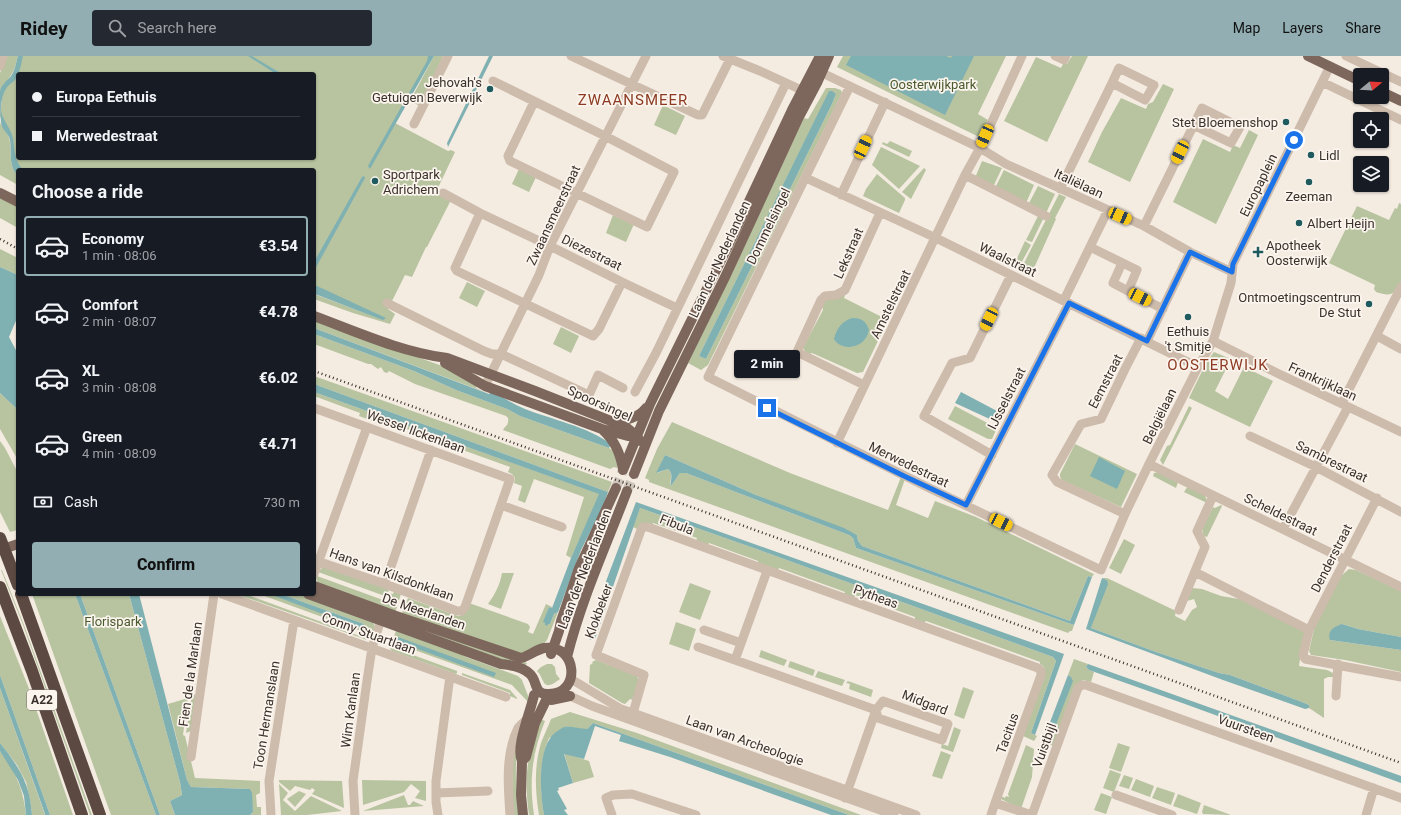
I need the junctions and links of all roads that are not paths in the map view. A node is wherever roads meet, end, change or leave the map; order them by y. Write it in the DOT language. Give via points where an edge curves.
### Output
graph roads {
  1 [pos="3,56"];
  2 [pos="448,56"];
  3 [pos="571,56"];
  4 [pos="646,56"];
  5 [pos="820,56"];
  6 [pos="830,56"];
  7 [pos="1022,56"];
  8 [pos="1055,56"];
  9 [pos="1066,56"];
  10 [pos="1308,56"];
  11 [pos="1346,56"];
  12 [pos="727,58"];
  13 [pos="0,66"];
  14 [pos="1330,66"];
  15 [pos="817,71"];
  16 [pos="1353,78"];
  17 [pos="492,81"];
  18 [pos="1322,82"];
  19 [pos="1401,82"];
  20 [pos="786,83"];
  21 [pos="1112,83"];
  22 [pos="632,84"];
  23 [pos="850,86"];
  24 [pos="806,93"];
  25 [pos="1389,95"];
  26 [pos="1401,101"];
  27 [pos="534,102"];
  28 [pos="885,102"];
  29 [pos="1401,120"];
  30 [pos="414,124"];
  31 [pos="1193,125"];
  32 [pos="605,136"];
  33 [pos="980,148"];
  34 [pos="966,175"];
  35 [pos="806,178"];
  36 [pos="1060,189"];
  37 [pos="0,193"];
  38 [pos="443,193"];
  39 [pos="576,193"];
  40 [pos="841,195"];
  41 [pos="16,201"];
  42 [pos="1108,210"];
  43 [pos="480,213"];
  44 [pos="880,213"];
  45 [pos="1046,216"];
  46 [pos="1144,226"];
  47 [pos="936,238"];
  48 [pos="550,246"];
  49 [pos="1090,248"];
  50 [pos="1190,252"];
  51 [pos="1122,263"];
  52 [pos="1232,272"];
  53 [pos="1011,275"];
  54 [pos="622,282"];
  55 [pos="1401,287"];
  56 [pos="1128,291"];
  57 [pos="1066,302"];
  58 [pos="387,303"];
  59 [pos="525,303"];
  60 [pos="677,308"];
  61 [pos="1163,309"];
  62 [pos="316,317"];
  63 [pos="1377,336"];
  64 [pos="1144,340"];
  65 [pos="1213,341"];
  66 [pos="1401,349"];
  67 [pos="501,354"];
  68 [pos="433,357"];
  69 [pos="1198,367"];
  70 [pos="491,374"];
  71 [pos="708,378"];
  72 [pos="864,385"];
  73 [pos="485,386"];
  74 [pos="623,388"];
  75 [pos="634,392"];
  76 [pos="650,404"];
  77 [pos="1345,405"];
  78 [pos="316,409"];
  79 [pos="659,411"];
  80 [pos="612,421"];
  81 [pos="367,427"];
  82 [pos="602,429"];
  83 [pos="1401,432"];
  84 [pos="637,436"];
  85 [pos="1250,436"];
  86 [pos="837,443"];
  87 [pos="431,450"];
  88 [pos="992,454"];
  89 [pos="641,456"];
  90 [pos="1149,464"];
  91 [pos="1316,467"];
  92 [pos="634,474"];
  93 [pos="616,488"];
  94 [pos="627,491"];
  95 [pos="1213,496"];
  96 [pos="1377,498"];
  97 [pos="501,505"];
  98 [pos="966,505"];
  99 [pos="1401,512"];
  100 [pos="1125,514"];
  101 [pos="562,527"];
  102 [pos="643,527"];
  103 [pos="1283,530"];
  104 [pos="0,538"];
  105 [pos="16,545"];
  106 [pos="701,546"];
  107 [pos="0,550"];
  108 [pos="1345,560"];
  109 [pos="316,561"];
  110 [pos="1101,570"];
  111 [pos="767,571"];
  112 [pos="1195,572"];
  113 [pos="16,580"];
  114 [pos="385,584"];
  115 [pos="0,587"];
  116 [pos="316,587"];
  117 [pos="1401,587"];
  118 [pos="22,596"];
  119 [pos="214,596"];
  120 [pos="228,596"];
  121 [pos="315,596"];
  122 [pos="1179,610"];
  123 [pos="382,616"];
  124 [pos="294,620"];
  125 [pos="704,630"];
  126 [pos="1309,630"];
  127 [pos="740,643"];
  128 [pos="698,647"];
  129 [pos="372,648"];
  130 [pos="550,650"];
  131 [pos="567,657"];
  132 [pos="735,660"];
  133 [pos="1338,664"];
  134 [pos="1041,671"];
  135 [pos="526,674"];
  136 [pos="450,676"];
  137 [pos="1401,677"];
  138 [pos="571,679"];
  139 [pos="1082,685"];
  140 [pos="534,695"];
  141 [pos="570,696"];
  142 [pos="1336,696"];
  143 [pos="506,697"];
  144 [pos="548,697"];
  145 [pos="876,710"];
  146 [pos="632,717"];
  147 [pos="527,719"];
  148 [pos="191,757"];
  149 [pos="522,761"];
  150 [pos="1374,788"];
  151 [pos="488,792"];
  152 [pos="436,793"];
  153 [pos="847,794"];
  154 [pos="1116,795"];
  155 [pos="1401,798"];
  156 [pos="995,803"];
  157 [pos="1006,811"];
  158 [pos="82,815"];
  159 [pos="100,815"];
  160 [pos="271,815"];
  161 [pos="355,815"];
  162 [pos="438,815"];
  163 [pos="510,815"];
  164 [pos="523,815"];
  165 [pos="612,815"];
  166 [pos="696,815"];
  167 [pos="894,815"];
  168 [pos="916,815"];
  169 [pos="991,815"];
  170 [pos="1032,815"];
  171 [pos="1172,815"];
  172 [pos="1366,815"];
  1 -- 13 [label="street"];
  2 -- 30 [label="street"];
  3 -- 22 [label="street"];
  4 -- 22 [label="street, Zwaansmeerstraat"];
  5 -- 15 [label="main road, Laan der Nederlanden"];
  6 -- 15 [label="main road, Laan der Nederlanden"];
  7 -- 33 [label="street"];
  8 -- 9 [label="street" via="1064,60"];
  10 -- 14 [label="main road"];
  11 -- 19 [label="street"];
  12 -- 20 [label="street"];
  12 -- 22 [label="street" via="702,115"];
  14 -- 16 [label="main road"];
  14 -- 18 [label="street, Europaplein"];
  15 -- 23 [label="street, Italiëlaan"];
  15 -- 24 [label="main road, Laan der Nederlanden"];
  17 -- 27 [label="street"];
  18 -- 29 [label="street"];
  18 -- 52 [label="street, Europaplein" via="1233,264"];
  20 -- 24 [label="street"];
  20 -- 60 [label="street, Laan der Nederlanden"];
  21 -- 36 [label="street"];
  22 -- 32 [label="street, Zwaansmeerstraat"];
  23 -- 28 [label="street, Italiëlaan"];
  23 -- 35 [label="street, Dommelsingel"];
  24 -- 76 [label="main road, Laan der Nederlanden"];
  24 -- 79 [label="main road, Laan der Nederlanden" via="799,117"];
  25 -- 26 [label="main road"];
  27 -- 32 [label="street"];
  27 -- 39 [label="street" via="508,156 510,161"];
  28 -- 33 [label="street, Italiëlaan"];
  28 -- 40 [label="street"];
  31 -- 31 [label="street" via="1202,108 1240,127 1231,143"];
  31 -- 46 [label="street"];
  32 -- 39 [label="street, Zwaansmeerstraat"];
  32 -- 39 [label="street" via="674,172 647,227"];
  33 -- 34 [label="street"];
  33 -- 36 [label="street, Italiëlaan" via="1006,164"];
  34 -- 45 [label="street"];
  34 -- 47 [label="street, Amstelstraat"];
  35 -- 40 [label="street, Waalstraat"];
  35 -- 71 [label="street, Dommelsingel"];
  36 -- 42 [label="street, Italiëlaan"];
  37 -- 41 [label="main road"];
  38 -- 43 [label="street, Diezestraat"];
  39 -- 48 [label="street, Zwaansmeerstraat"];
  40 -- 44 [label="street, Waalstraat"];
  42 -- 46 [label="street, Italiëlaan"];
  42 -- 49 [label="street, IJsselstraat"];
  43 -- 48 [label="street, Diezestraat"];
  43 -- 59 [label="street" via="455,268"];
  44 -- 47 [label="street, Waalstraat"];
  44 -- 72 [label="street, Lekstraat" via="845,290 836,295 825,296 821,300 797,352"];
  46 -- 50 [label="street, Italiëlaan"];
  47 -- 53 [label="street, Waalstraat"];
  47 -- 72 [label="street, Amstelstraat"];
  48 -- 54 [label="street, Diezestraat"];
  48 -- 59 [label="street, Zwaansmeerstraat"];
  49 -- 51 [label="street"];
  49 -- 57 [label="street, IJsselstraat"];
  50 -- 52 [label="street, Italiëlaan"];
  50 -- 61 [label="street"];
  51 -- 56 [label="street" via="1137,270"];
  51 -- 56 [label="street" via="1113,284"];
  52 -- 65 [label="street, Belgiëlaan"];
  53 -- 57 [label="street, Waalstraat"];
  53 -- 88 [label="street" via="970,358 952,363 924,416"];
  54 -- 59 [label="street, Diezestraat" via="599,330 593,336"];
  54 -- 60 [label="street, Diezestraat"];
  55 -- 63 [label="street"];
  56 -- 61 [label="street"];
  57 -- 64 [label="street, Waalstraat"];
  57 -- 88 [label="street, IJsselstraat"];
  58 -- 67 [label="street, Spoorsingel" via="484,351"];
  59 -- 67 [label="street, Zwaansmeerstraat"];
  60 -- 75 [label="street, Laan der Nederlanden"];
  61 -- 64 [label="street"];
  62 -- 68 [label="main road, Spoorsingel"];
  63 -- 66 [label="street"];
  63 -- 77 [label="street"];
  64 -- 69 [label="street, Waalstraat"];
  64 -- 100 [label="street, Eemstraat" via="1125,369 1101,419 1081,424 1052,475 1057,482"];
  65 -- 69 [label="street, Belgiëlaan"];
  65 -- 77 [label="street, Frankrijklaan"];
  67 -- 70 [label="street, Zwaansmeerstraat"];
  67 -- 74 [label="street, Spoorsingel" via="588,395 598,375"];
  68 -- 70 [label="main road, Spoorsingel" via="447,358"];
  68 -- 73 [label="main road, Spoorsingel"];
  69 -- 90 [label="street, Belgiëlaan"];
  70 -- 73 [label="street, Zwaansmeerstraat"];
  70 -- 80 [label="main road, Spoorsingel"];
  71 -- 86 [label="street, Merwedestraat"];
  72 -- 86 [label="street, Amstelstraat"];
  73 -- 82 [label="main road, Spoorsingel"];
  76 -- 80 [label="main road" via="635,418"];
  76 -- 84 [label="main road, Laan der Nederlanden"];
  77 -- 83 [label="street, Frankrijklaan"];
  77 -- 91 [label="street"];
  78 -- 81 [label="street, Wessel Ilckenlaan"];
  79 -- 84 [label="main road" via="646,430"];
  79 -- 89 [label="main road, Laan der Nederlanden"];
  80 -- 84 [label="main road, Spoorsingel" via="626,427"];
  81 -- 87 [label="street, Wessel Ilckenlaan"];
  81 -- 109 [label="street"];
  82 -- 84 [label="main road, Spoorsingel"];
  82 -- 84 [label="main road, Laan der Nederlanden" via="618,448 623,470"];
  84 -- 89 [label="main road"];
  85 -- 91 [label="street, Sambrestraat"];
  86 -- 98 [label="street, Merwedestraat"];
  87 -- 97 [label="street, Wessel Ilckenlaan" via="510,479"];
  87 -- 114 [label="street"];
  88 -- 98 [label="street, IJsselstraat"];
  89 -- 92 [label="main road, Laan der Nederlanden"];
  90 -- 95 [label="street, Scheldestraat"];
  90 -- 100 [label="street, Belgiëlaan"];
  91 -- 96 [label="street, Sambrestraat"];
  91 -- 103 [label="street"];
  93 -- 130 [label="main road, Laan der Nederlanden" via="579,568 560,621 559,631"];
  94 -- 131 [label="main road, Laan der Nederlanden" via="572,636"];
  95 -- 103 [label="street, Scheldestraat"];
  95 -- 112 [label="street" via="1197,531 1205,547"];
  96 -- 99 [label="street, Sambrestraat"];
  96 -- 108 [label="street, Denderstraat"];
  97 -- 101 [label="street"];
  97 -- 114 [label="street, Hans van Kilsdonklaan" via="462,611"];
  98 -- 110 [label="street, Merwedestraat"];
  100 -- 110 [label="street, Belgiëlaan"];
  102 -- 106 [label="street, Fibula"];
  102 -- 146 [label="street, Klokbeker" via="596,655 644,675"];
  103 -- 108 [label="street, Scheldestraat"];
  104 -- 113 [label="highway"];
  105 -- 107 [label="main road"];
  106 -- 111 [label="street, Pytheas"];
  108 -- 117 [label="street, Scheldestraat"];
  108 -- 126 [label="street, Denderstraat"];
  109 -- 114 [label="street, Hans van Kilsdonklaan"];
  111 -- 127 [label="street"];
  111 -- 134 [label="street, Pytheas"];
  112 -- 122 [label="street"];
  112 -- 126 [label="street"];
  115 -- 158 [label="highway, A22"];
  116 -- 123 [label="main road, De Meerlanden"];
  118 -- 159 [label="highway, A22"];
  119 -- 148 [label="street, Fien de la Marlaan"];
  120 -- 124 [label="street, Conny Stuartlaan"];
  121 -- 123 [label="main road, De Meerlanden"];
  123 -- 129 [label="street, Wim Kanlaan"];
  123 -- 130 [label="main road, De Meerlanden" via="521,658 537,651"];
  123 -- 135 [label="main road, De Meerlanden" via="510,665"];
  124 -- 129 [label="street, Conny Stuartlaan"];
  124 -- 160 [label="street, Toon Hermanslaan" via="269,782"];
  125 -- 127 [label="street"];
  126 -- 133 [label="street, Denderstraat" via="1303,655 1305,659"];
  127 -- 132 [label="street"];
  128 -- 132 [label="street, Midgard"];
  129 -- 136 [label="street, Conny Stuartlaan"];
  129 -- 161 [label="street, Wim Kanlaan" via="353,781"];
  130 -- 131 [label="main road" via="560,651"];
  130 -- 135 [label="main road" via="533,660"];
  130 -- 138 [label="main road" via="562,661 566,674"];
  131 -- 138 [label="main road" via="572,672"];
  132 -- 145 [label="street, Midgard"];
  133 -- 137 [label="street"];
  133 -- 142 [label="street"];
  134 -- 156 [label="street, Tacitus"];
  135 -- 140 [label="main road" via="529,688"];
  135 -- 144 [label="main road" via="532,676 538,690"];
  136 -- 143 [label="street, Conny Stuartlaan"];
  136 -- 152 [label="street"];
  138 -- 144 [label="main road" via="564,688"];
  138 -- 146 [label="street, Laan van Archeologie"];
  139 -- 150 [label="street, Vuursteen"];
  139 -- 170 [label="street, Vuistbijl" via="1078,688"];
  140 -- 144 [label="main road"];
  140 -- 147 [label="main road"];
  141 -- 144 [label="main road" via="554,700"];
  141 -- 146 [label="street, Laan van Archeologie" via="592,706"];
  144 -- 149 [label="main road" via="535,723 526,757"];
  145 -- 145 [label="street, Midgard" via="878,718 942,740 948,724 883,701"];
  145 -- 153 [label="street"];
  146 -- 153 [label="street, Laan van Archeologie"];
  147 -- 149 [label="main road" via="520,756"];
  147 -- 163 [label="street" via="518,727 511,748"];
  149 -- 164 [label="main road"];
  150 -- 155 [label="street, Vuursteen"];
  150 -- 172 [label="street"];
  151 -- 152 [label="street"];
  152 -- 162 [label="street"];
  153 -- 167 [label="street, Laan van Archeologie"];
  153 -- 168 [label="street, Laan van Archeologie"];
  154 -- 171 [label="street"];
  156 -- 157 [label="street"];
  156 -- 169 [label="street, Tacitus"];
  157 -- 170 [label="street"];
  165 -- 166 [label="street" via="606,798 632,794"];
}
